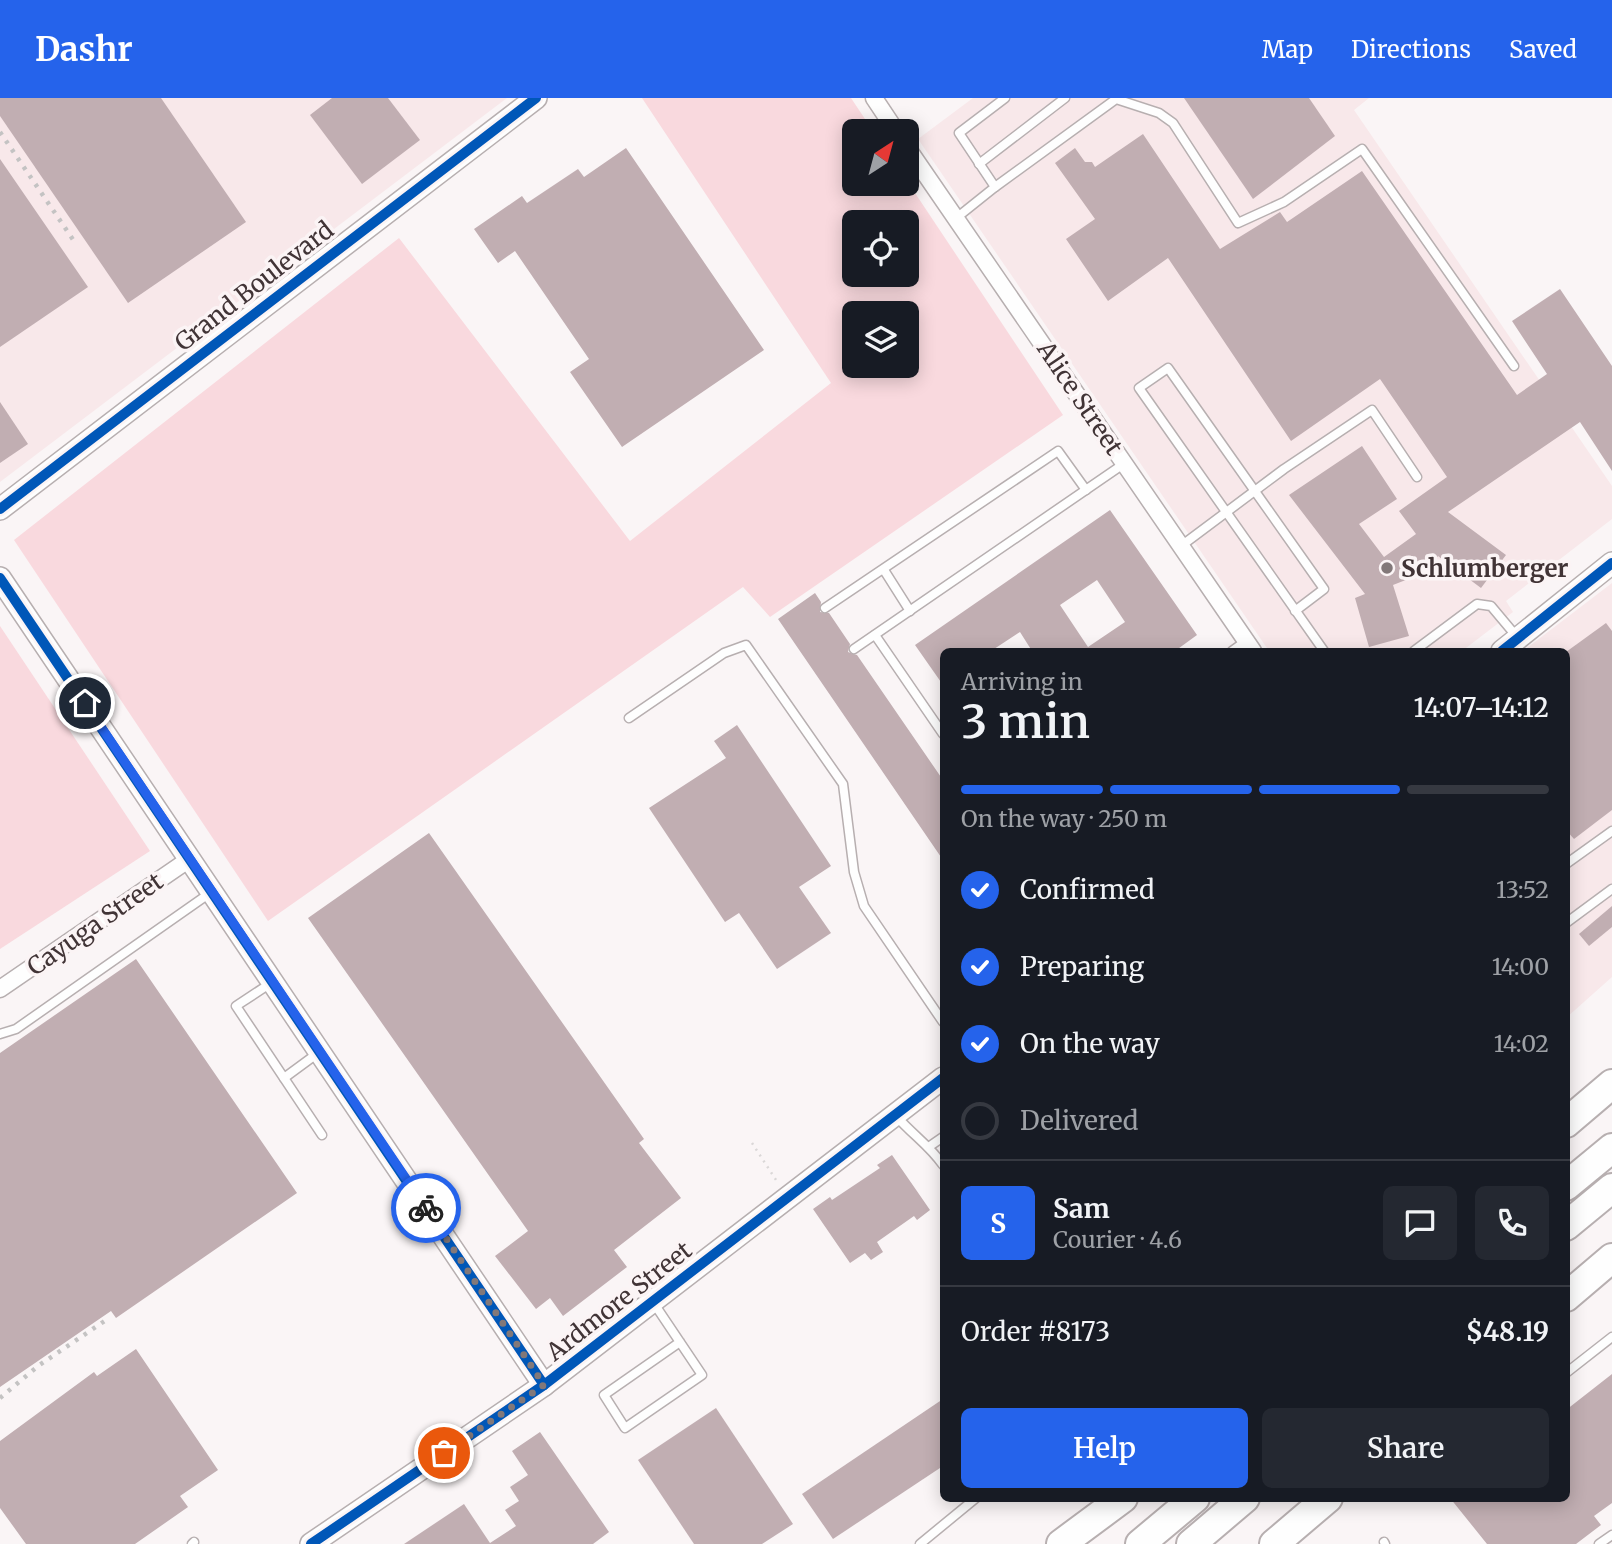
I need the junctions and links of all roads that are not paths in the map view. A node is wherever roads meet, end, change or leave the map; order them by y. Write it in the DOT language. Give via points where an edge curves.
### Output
graph roads {
  1 [pos="536,98"];
  2 [pos="875,98"];
  3 [pos="1005,98"];
  4 [pos="1065,98"];
  5 [pos="888,119"];
  6 [pos="979,164"];
  7 [pos="919,165"];
  8 [pos="995,187"];
  9 [pos="955,219"];
  10 [pos="1514,366"];
  11 [pos="1125,463"];
  12 [pos="1417,477"];
  13 [pos="1086,490"];
  14 [pos="1254,490"];
  15 [pos="0,509"];
  16 [pos="1225,512"];
  17 [pos="1181,546"];
  18 [pos="1612,563"];
  19 [pos="884,570"];
  20 [pos="0,578"];
  21 [pos="825,608"];
  22 [pos="910,611"];
  23 [pos="1295,611"];
  24 [pos="875,635"];
  25 [pos="1510,645"];
  26 [pos="1249,646"];
  27 [pos="1322,648"];
  28 [pos="1418,648"];
  29 [pos="853,649"];
  30 [pos="629,718"];
  31 [pos="940,730"];
  32 [pos="1612,831"];
  33 [pos="191,858"];
  34 [pos="1570,861"];
  35 [pos="1612,889"];
  36 [pos="213,891"];
  37 [pos="1570,920"];
  38 [pos="274,981"];
  39 [pos="0,989"];
  40 [pos="940,1018"];
  41 [pos="0,1034"];
  42 [pos="321,1051"];
  43 [pos="284,1078"];
  44 [pos="940,1080"];
  45 [pos="1612,1084"];
  46 [pos="895,1115"];
  47 [pos="1570,1120"];
  48 [pos="322,1135"];
  49 [pos="940,1139"];
  50 [pos="930,1146"];
  51 [pos="1612,1148"];
  52 [pos="940,1161"];
  53 [pos="1570,1183"];
  54 [pos="1612,1188"];
  55 [pos="1570,1223"];
  56 [pos="1612,1258"];
  57 [pos="1570,1294"];
  58 [pos="653,1301"];
  59 [pos="1612,1337"];
  60 [pos="680,1342"];
  61 [pos="1570,1370"];
  62 [pos="544,1385"];
  63 [pos="971,1502"];
  64 [pos="1118,1502"];
  65 [pos="1118,1502"];
  66 [pos="1190,1502"];
  67 [pos="1240,1502"];
  68 [pos="1323,1502"];
  69 [pos="1612,1535"];
  70 [pos="311,1544"];
  71 [pos="920,1544"];
  72 [pos="1061,1544"];
  73 [pos="1070,1544"];
  74 [pos="1140,1544"];
  75 [pos="1191,1544"];
  76 [pos="1274,1544"];
  77 [pos="1599,1544"];
  1 -- 15 [label="street, Grand Boulevard"];
  2 -- 5 [label="street"];
  3 -- 6 [label="lane" via="959,133"];
  4 -- 6 [label="lane"];
  6 -- 8 [label="lane"];
  7 -- 9 [label="street, Alice Street"];
  8 -- 9 [label="lane"];
  8 -- 10 [label="lane" via="1116,99 1159,113 1173,123 1238,223 1284,202 1362,149"];
  9 -- 11 [label="street, Alice Street"];
  11 -- 13 [label="lane"];
  11 -- 17 [label="street, Alice Street"];
  12 -- 14 [label="lane" via="1372,410"];
  13 -- 19 [label="lane" via="1058,451"];
  13 -- 22 [label="lane"];
  14 -- 16 [label="lane"];
  14 -- 16 [label="lane" via="1168,368 1139,388"];
  14 -- 23 [label="lane" via="1324,589"];
  16 -- 17 [label="lane"];
  16 -- 23 [label="lane"];
  17 -- 26 [label="street, Alice Street"];
  18 -- 25 [label="street"];
  19 -- 21 [label="lane"];
  19 -- 22 [label="lane"];
  20 -- 33 [label="street"];
  22 -- 24 [label="lane"];
  23 -- 27 [label="lane"];
  24 -- 29 [label="lane"];
  24 -- 31 [label="lane"];
  25 -- 28 [label="lane" via="1492,606 1477,604"];
  30 -- 40 [label="lane" via="723,653 747,645 843,784 854,872 864,906"];
  32 -- 34 [label="lane"];
  33 -- 36 [label="street"];
  33 -- 39 [label="street, Cayuga Street"];
  35 -- 37 [label="lane"];
  36 -- 38 [label="street"];
  36 -- 41 [label="lane" via="16,1029"];
  38 -- 42 [label="street"];
  38 -- 43 [label="lane" via="236,1006"];
  42 -- 43 [label="lane"];
  42 -- 62 [label="street"];
  43 -- 48 [label="lane"];
  44 -- 46 [label="street, Ardmore Street"];
  45 -- 47 [label="highway"];
  46 -- 50 [label="lane" via="918,1142"];
  46 -- 58 [label="street, Ardmore Street"];
  49 -- 50 [label="lane"];
  50 -- 52 [label="lane"];
  51 -- 53 [label="highway"];
  54 -- 55 [label="highway"];
  56 -- 57 [label="highway"];
  58 -- 60 [label="lane"];
  58 -- 62 [label="street, Ardmore Street"];
  59 -- 61 [label="lane"];
  60 -- 60 [label="lane" via="702,1375 625,1427 604,1395"];
  62 -- 70 [label="street, Ardmore Street"];
  63 -- 71 [label="lane"];
  64 -- 72 [label="highway"];
  65 -- 73 [label="highway"];
  66 -- 74 [label="highway"];
  67 -- 75 [label="highway"];
  68 -- 76 [label="highway"];
  69 -- 77 [label="lane"];
}
